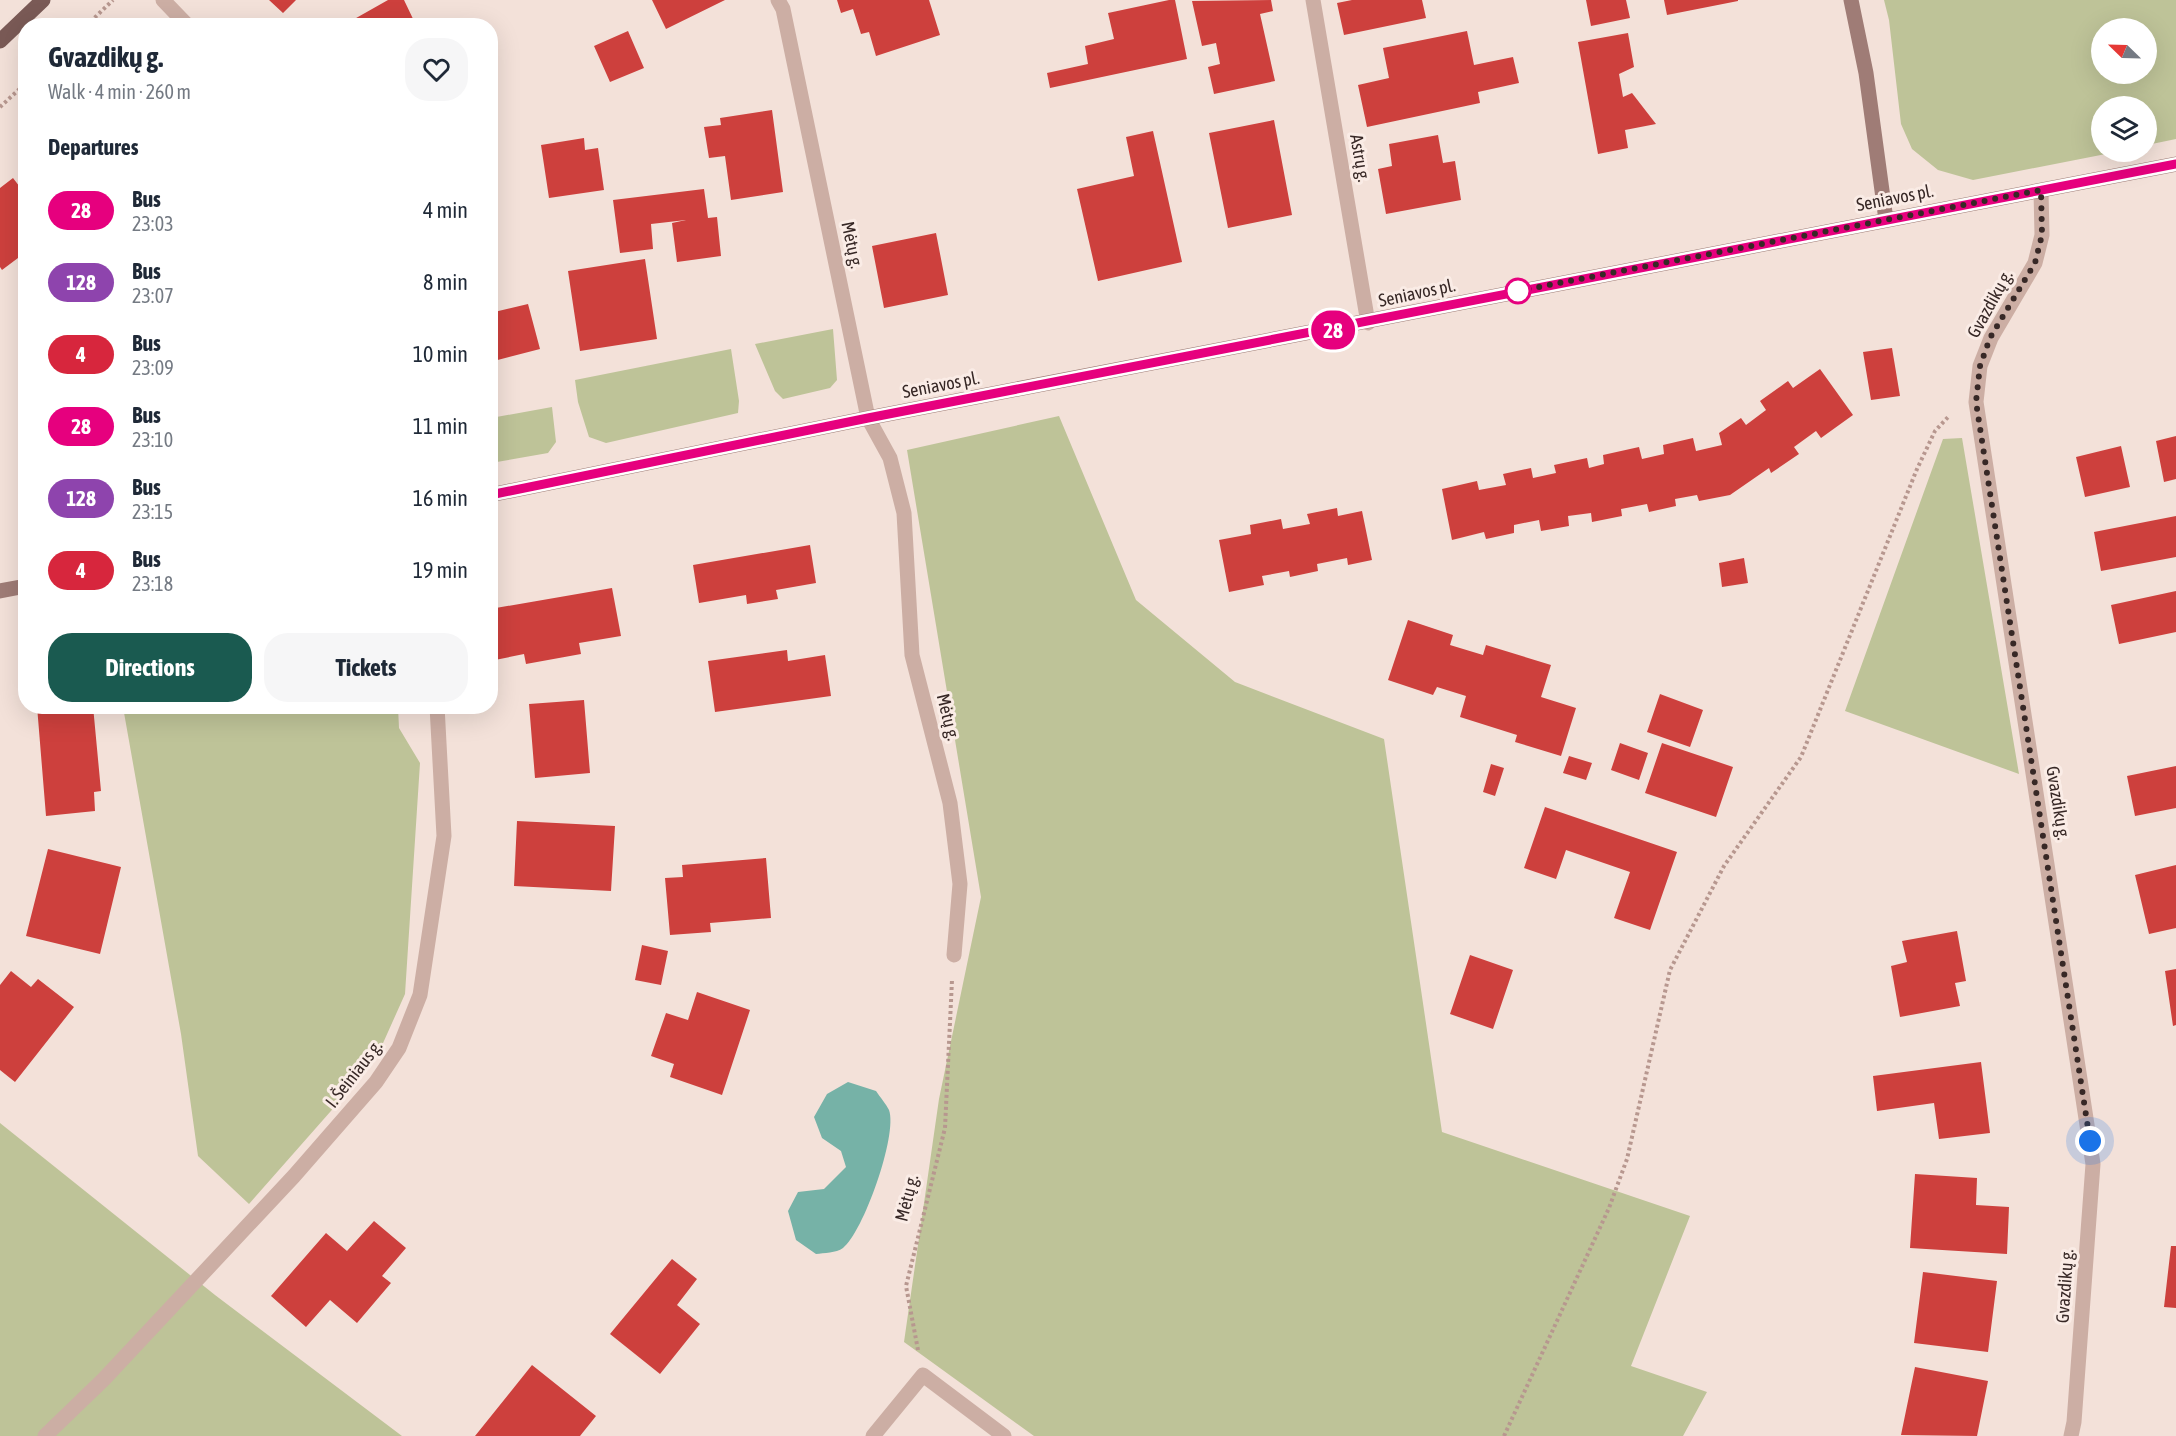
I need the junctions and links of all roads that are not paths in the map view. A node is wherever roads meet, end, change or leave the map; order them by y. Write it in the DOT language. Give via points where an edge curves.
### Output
graph roads {
  1 [pos="43,0"];
  2 [pos="163,0"];
  3 [pos="778,0"];
  4 [pos="1313,0"];
  5 [pos="1851,0"];
  6 [pos="24,18"];
  7 [pos="180,18"];
  8 [pos="18,24"];
  9 [pos="0,41"];
  10 [pos="2176,164"];
  11 [pos="2041,190"];
  12 [pos="1886,220"];
  13 [pos="1368,323"];
  14 [pos="868,418"];
  15 [pos="498,493"];
  16 [pos="18,588"];
  17 [pos="0,591"];
  18 [pos="437,714"];
  19 [pos="954,955"];
  20 [pos="45,1436"];
  21 [pos="873,1436"];
  22 [pos="1005,1436"];
  23 [pos="2071,1436"];
  1 -- 6 [label="main road"];
  2 -- 7 [label="street"];
  3 -- 14 [label="street, Mėtų g."];
  4 -- 13 [label="street, Astrų g."];
  5 -- 12 [label="main road" via="1866,73"];
  8 -- 9 [label="main road"];
  10 -- 11 [label="main road, Seniavos pl."];
  11 -- 12 [label="main road, Seniavos pl."];
  11 -- 23 [label="street, Gvazdikų g." via="2042,235 2035,263 1990,338 1980,366 1976,402 2093,1164"];
  12 -- 13 [label="main road, Seniavos pl."];
  13 -- 14 [label="main road, Seniavos pl."];
  14 -- 15 [label="main road, Seniavos pl."];
  14 -- 19 [label="street, Mėtų g." via="890,458 904,513 912,655 950,803 960,884"];
  16 -- 17 [label="main road"];
  18 -- 20 [label="street, I. Šeiniaus g." via="444,836 420,994 399,1048 376,1082 294,1176 104,1379"];
  21 -- 22 [label="street" via="923,1375"];
}
